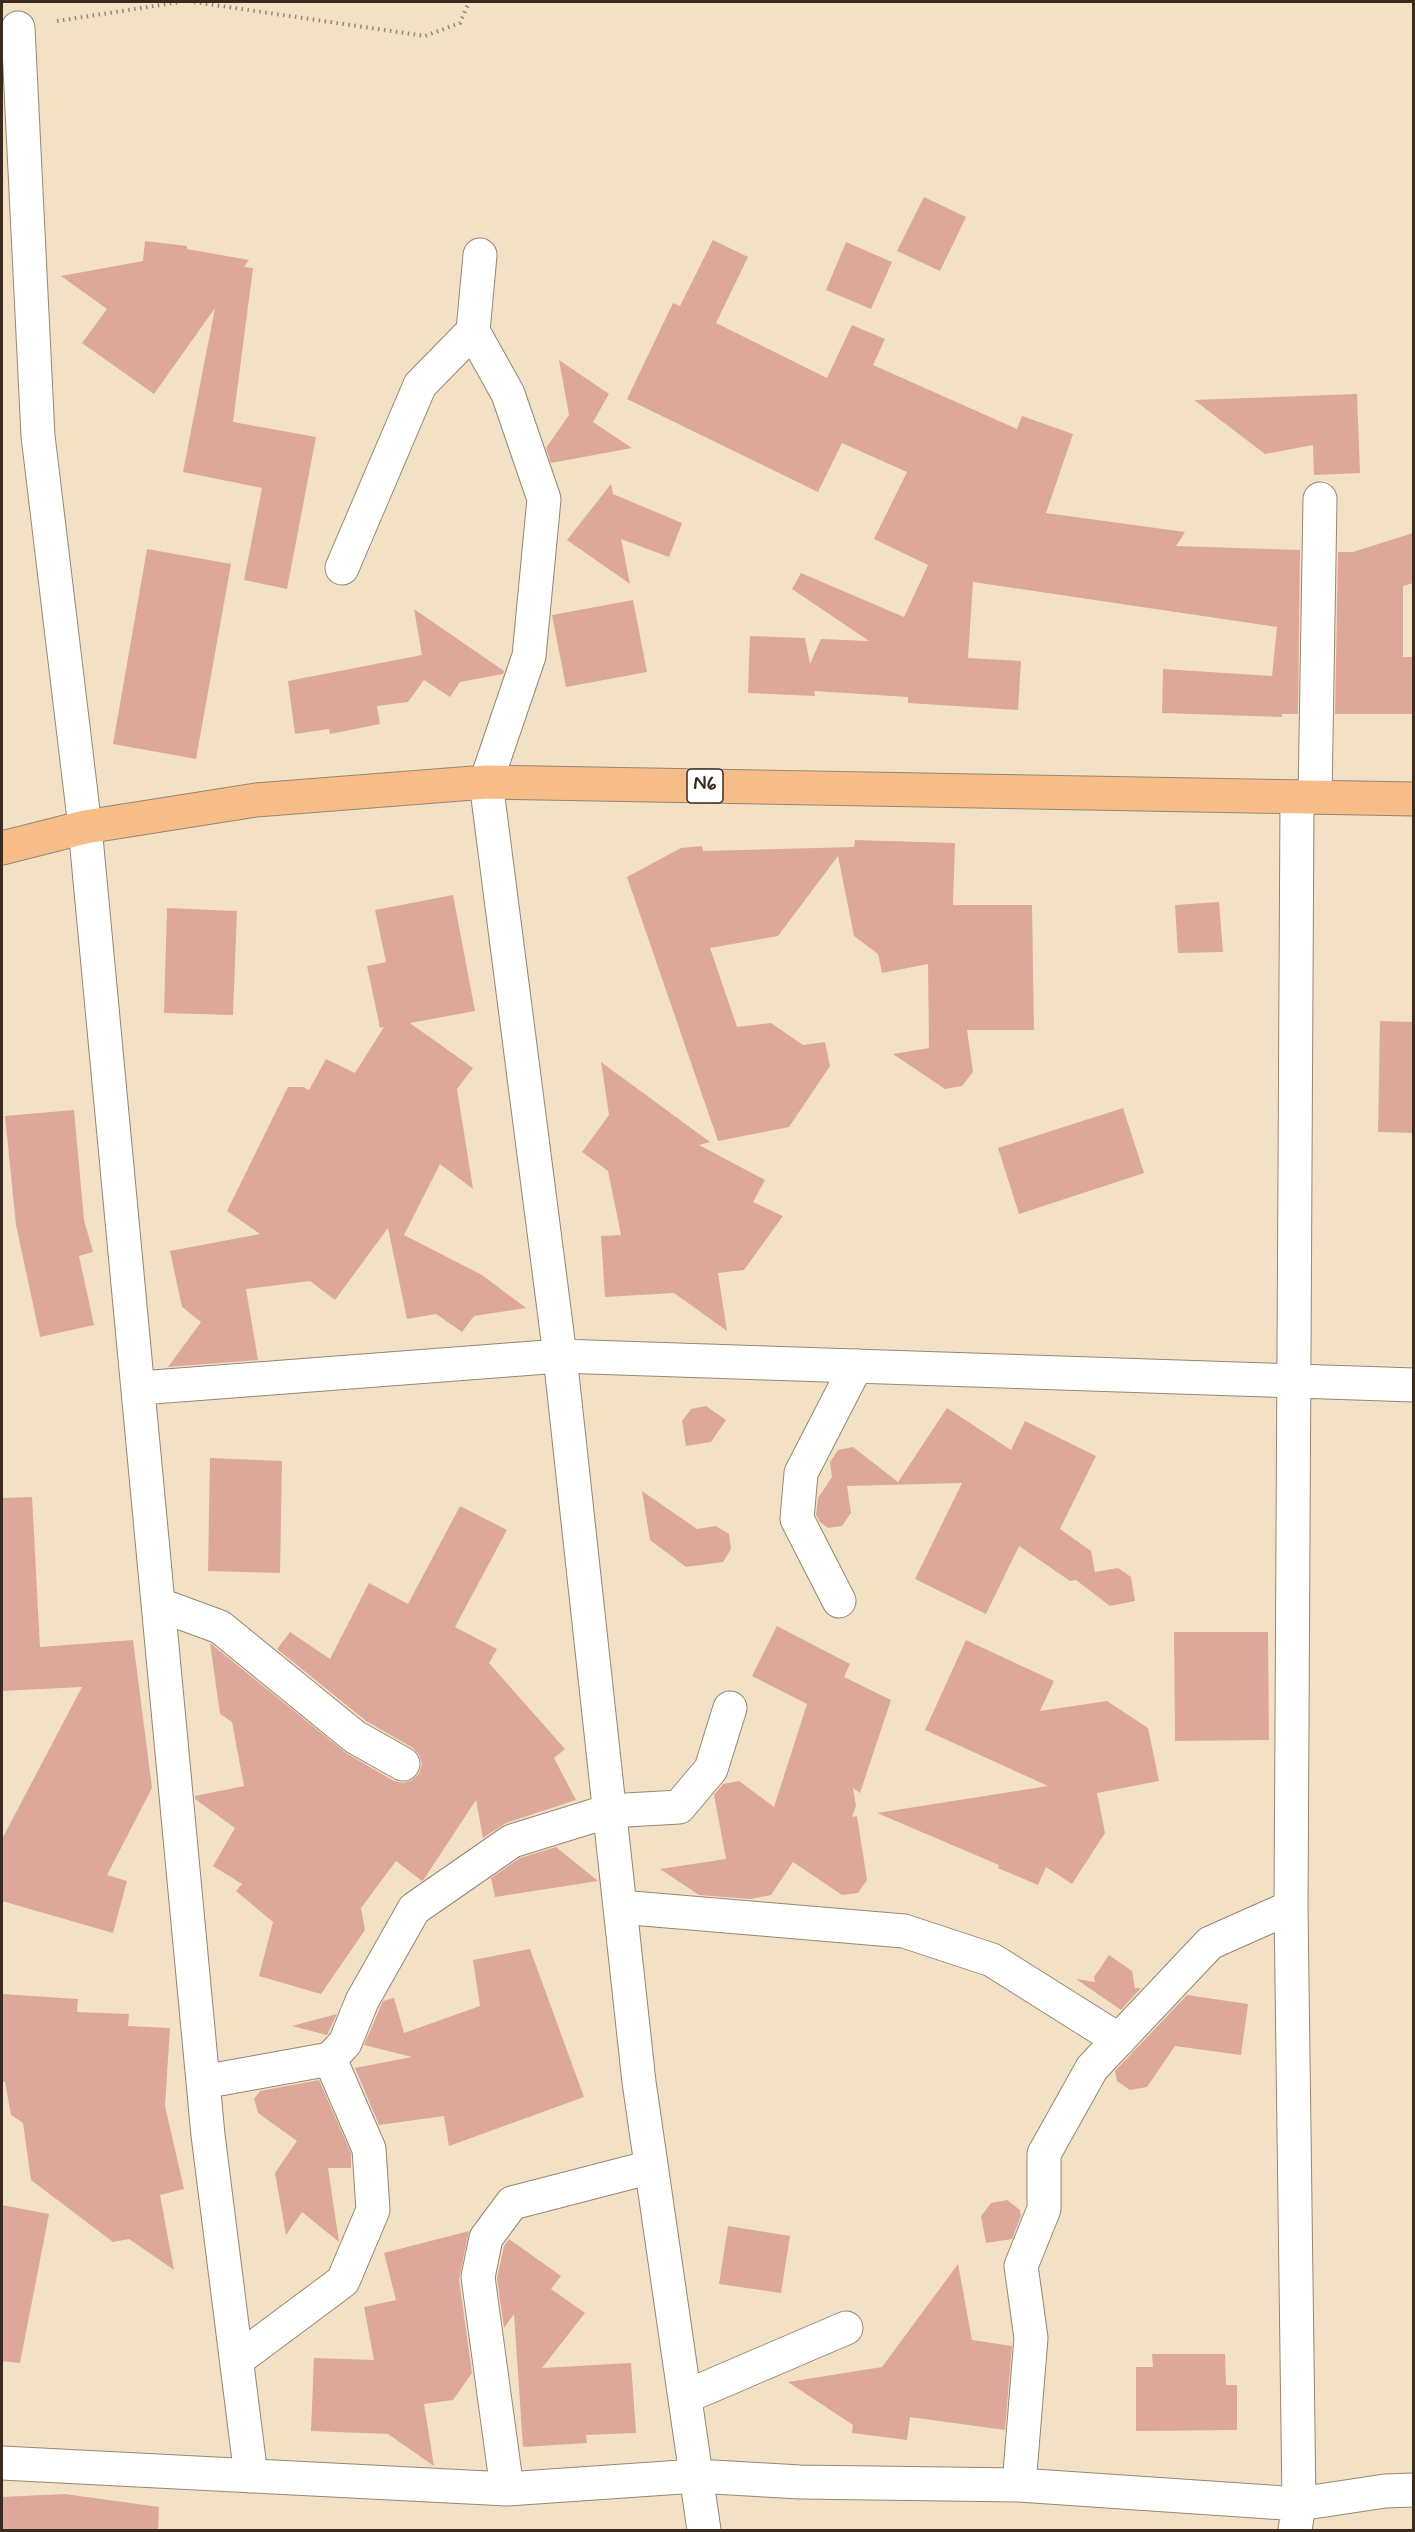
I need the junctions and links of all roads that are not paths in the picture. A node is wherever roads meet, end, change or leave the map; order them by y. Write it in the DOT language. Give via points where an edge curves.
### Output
graph roads {
  1 [pos="18,28"];
  2 [pos="480,255"];
  3 [pos="473,331"];
  4 [pos="1320,499"];
  5 [pos="342,567"];
  6 [pos="486,782"];
  7 [pos="1306,797"];
  8 [pos="1413,799"];
  9 [pos="86,827"];
  10 [pos="2,848"];
  11 [pos="560,1356"];
  12 [pos="856,1366"];
  13 [pos="1295,1382"];
  14 [pos="1413,1385"];
  15 [pos="140,1388"];
  16 [pos="839,1601"];
  17 [pos="159,1605"];
  18 [pos="730,1708"];
  19 [pos="403,1764"];
  20 [pos="609,1811"];
  21 [pos="620,1907"];
  22 [pos="1291,1907"];
  23 [pos="1119,2040"];
  24 [pos="330,2060"];
  25 [pos="203,2082"];
  26 [pos="651,2168"];
  27 [pos="846,2328"];
  28 [pos="237,2360"];
  29 [pos="684,2397"];
  30 [pos="2,2463"];
  31 [pos="251,2476"];
  32 [pos="696,2476"];
  33 [pos="1019,2485"];
  34 [pos="507,2489"];
  35 [pos="1413,2490"];
  36 [pos="1297,2517"];
  37 [pos="704,2530"];
  1 -- 9 [label="street" via="38,436"];
  2 -- 3 [label="street"];
  3 -- 5 [label="street" via="420,385"];
  3 -- 6 [label="street" via="508,394 544,499 529,656"];
  4 -- 7 [label="street"];
  6 -- 7 [label="highway, N6"];
  6 -- 9 [label="highway, N6" via="256,800"];
  6 -- 11 [label="street"];
  7 -- 8 [label="highway, N6"];
  7 -- 13 [label="street"];
  9 -- 10 [label="highway, N6"];
  9 -- 15 [label="street"];
  11 -- 12 [label="street"];
  11 -- 15 [label="street"];
  11 -- 20 [label="street"];
  12 -- 13 [label="street"];
  12 -- 16 [label="street" via="801,1473 797,1519"];
  13 -- 14 [label="street"];
  13 -- 22 [label="street"];
  15 -- 17 [label="street"];
  17 -- 19 [label="street" via="220,1626 355,1737"];
  17 -- 25 [label="street"];
  18 -- 20 [label="street" via="711,1769 679,1807"];
  20 -- 21 [label="street"];
  20 -- 24 [label="street" via="512,1841 414,1909 362,2001 345,2043"];
  21 -- 23 [label="street" via="904,1931 992,1960"];
  21 -- 26 [label="street"];
  22 -- 23 [label="street" via="1210,1943"];
  22 -- 36 [label="street"];
  23 -- 33 [label="street" via="1092,2068 1044,2154 1044,2209 1021,2266 1030,2338"];
  24 -- 25 [label="street"];
  24 -- 28 [label="street" via="369,2149 373,2210 343,2281"];
  25 -- 28 [label="street"];
  26 -- 29 [label="street"];
  26 -- 34 [label="street" via="512,2204 486,2238 478,2277"];
  27 -- 29 [label="street"];
  28 -- 31 [label="street"];
  29 -- 32 [label="street"];
  30 -- 31 [label="street"];
  31 -- 34 [label="street"];
  32 -- 33 [label="street" via="800,2482"];
  32 -- 34 [label="street"];
  32 -- 37 [label="street"];
  33 -- 36 [label="street"];
  35 -- 36 [label="street" via="1385,2492"];
}
